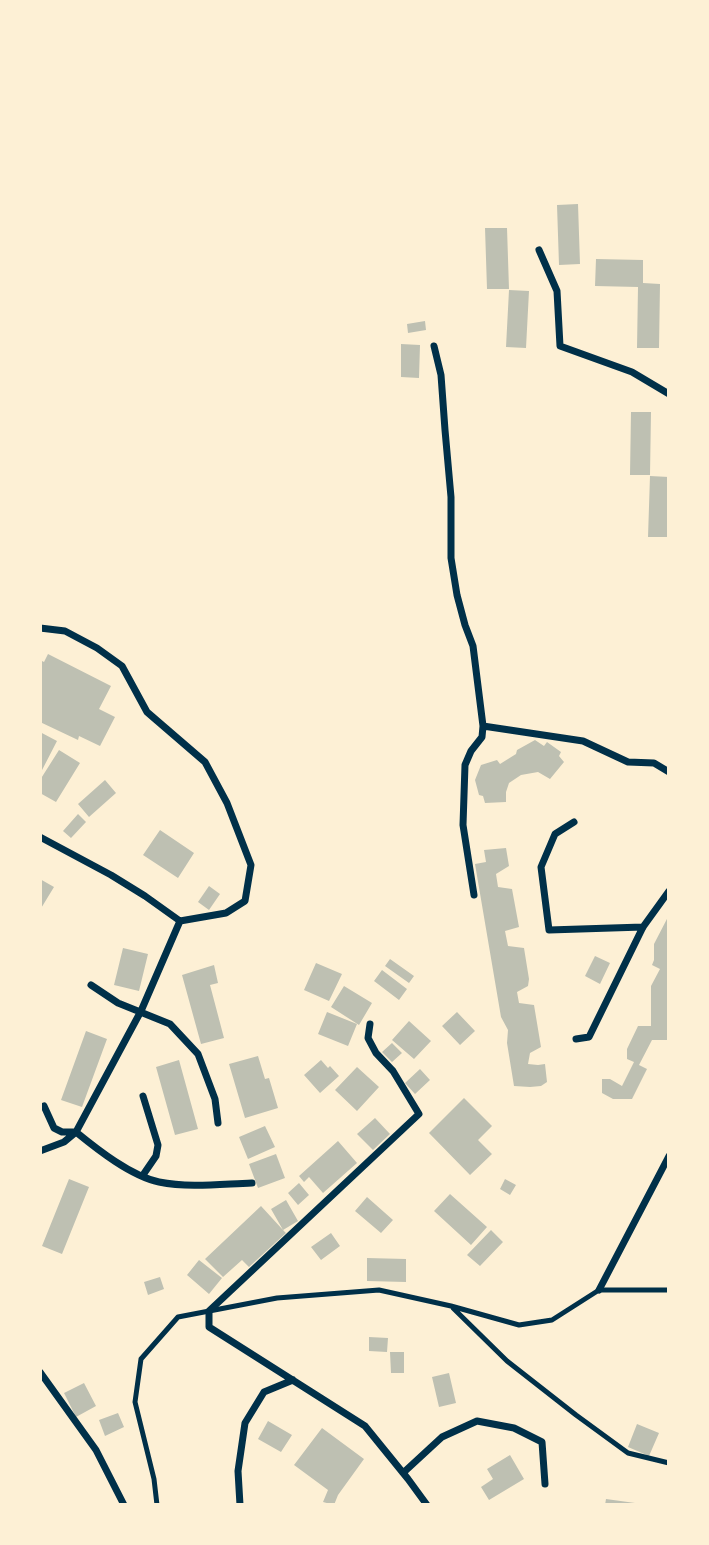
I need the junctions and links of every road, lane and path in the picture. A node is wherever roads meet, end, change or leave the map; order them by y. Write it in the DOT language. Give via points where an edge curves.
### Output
graph roads {
  1 [pos="538,250"];
  2 [pos="434,346"];
  3 [pos="669,394"];
  4 [pos="40,628"];
  5 [pos="483,726"];
  6 [pos="669,772"];
  7 [pos="574,822"];
  8 [pos="40,837"];
  9 [pos="669,891"];
  10 [pos="474,895"];
  11 [pos="180,921"];
  12 [pos="643,927"];
  13 [pos="91,985"];
  14 [pos="141,1012"];
  15 [pos="370,1024"];
  16 [pos="576,1039"];
  17 [pos="143,1096"];
  18 [pos="44,1106"];
  19 [pos="218,1123"];
  20 [pos="75,1132"];
  21 [pos="40,1151"];
  22 [pos="669,1156"];
  23 [pos="143,1175"];
  24 [pos="252,1183"];
  25 [pos="599,1290"];
  26 [pos="669,1290"];
  27 [pos="451,1306"];
  28 [pos="209,1311"];
  29 [pos="40,1372"];
  30 [pos="293,1380"];
  31 [pos="669,1463"];
  32 [pos="403,1473"];
  33 [pos="545,1484"];
  34 [pos="124,1505"];
  35 [pos="157,1505"];
  36 [pos="240,1505"];
  37 [pos="427,1505"];
  1 -- 3 [label="street" via="557,291 560,346 632,372"];
  2 -- 5 [label="street" via="446,430 452,558 473,646"];
  4 -- 11 [label="street" via="65,631 122,666 147,712 205,762 228,803 251,866 245,901 226,913"];
  5 -- 6 [label="street" via="583,741 628,762 654,764"];
  5 -- 10 [label="street" via="466,765 463,825"];
  7 -- 12 [label="street" via="555,834 541,867 549,930"];
  8 -- 11 [label="street" via="122,882"];
  9 -- 12 [label="street"];
  11 -- 14 [label="street"];
  12 -- 16 [label="street" via="589,1037"];
  13 -- 14 [label="street"];
  14 -- 19 [label="street" via="170,1024 198,1054 215,1099"];
  14 -- 20 [label="street"];
  15 -- 28 [label="street" via="368,1038 376,1053 393,1071 419,1114"];
  17 -- 23 [label="street" via="158,1145"];
  18 -- 20 [label="street" via="54,1128"];
  20 -- 21 [label="street" via="64,1142"];
  20 -- 23 [label="street" via="121,1166"];
  22 -- 25 [label="street"];
  23 -- 24 [label="street" via="188,1185"];
  25 -- 26 [label="lane"];
  25 -- 27 [label="lane" via="552,1320 519,1325"];
  27 -- 28 [label="lane" via="379,1290 277,1298"];
  27 -- 31 [label="lane" via="507,1361 586,1423 628,1453"];
  28 -- 30 [label="street" via="209,1327"];
  28 -- 35 [label="lane" via="178,1317 141,1359 135,1402"];
  29 -- 34 [label="street" via="96,1450"];
  30 -- 32 [label="street" via="365,1426"];
  30 -- 36 [label="street" via="264,1392 245,1423 238,1471"];
  32 -- 33 [label="street" via="442,1437 477,1421 514,1428 542,1442"];
  32 -- 37 [label="street"];
}
